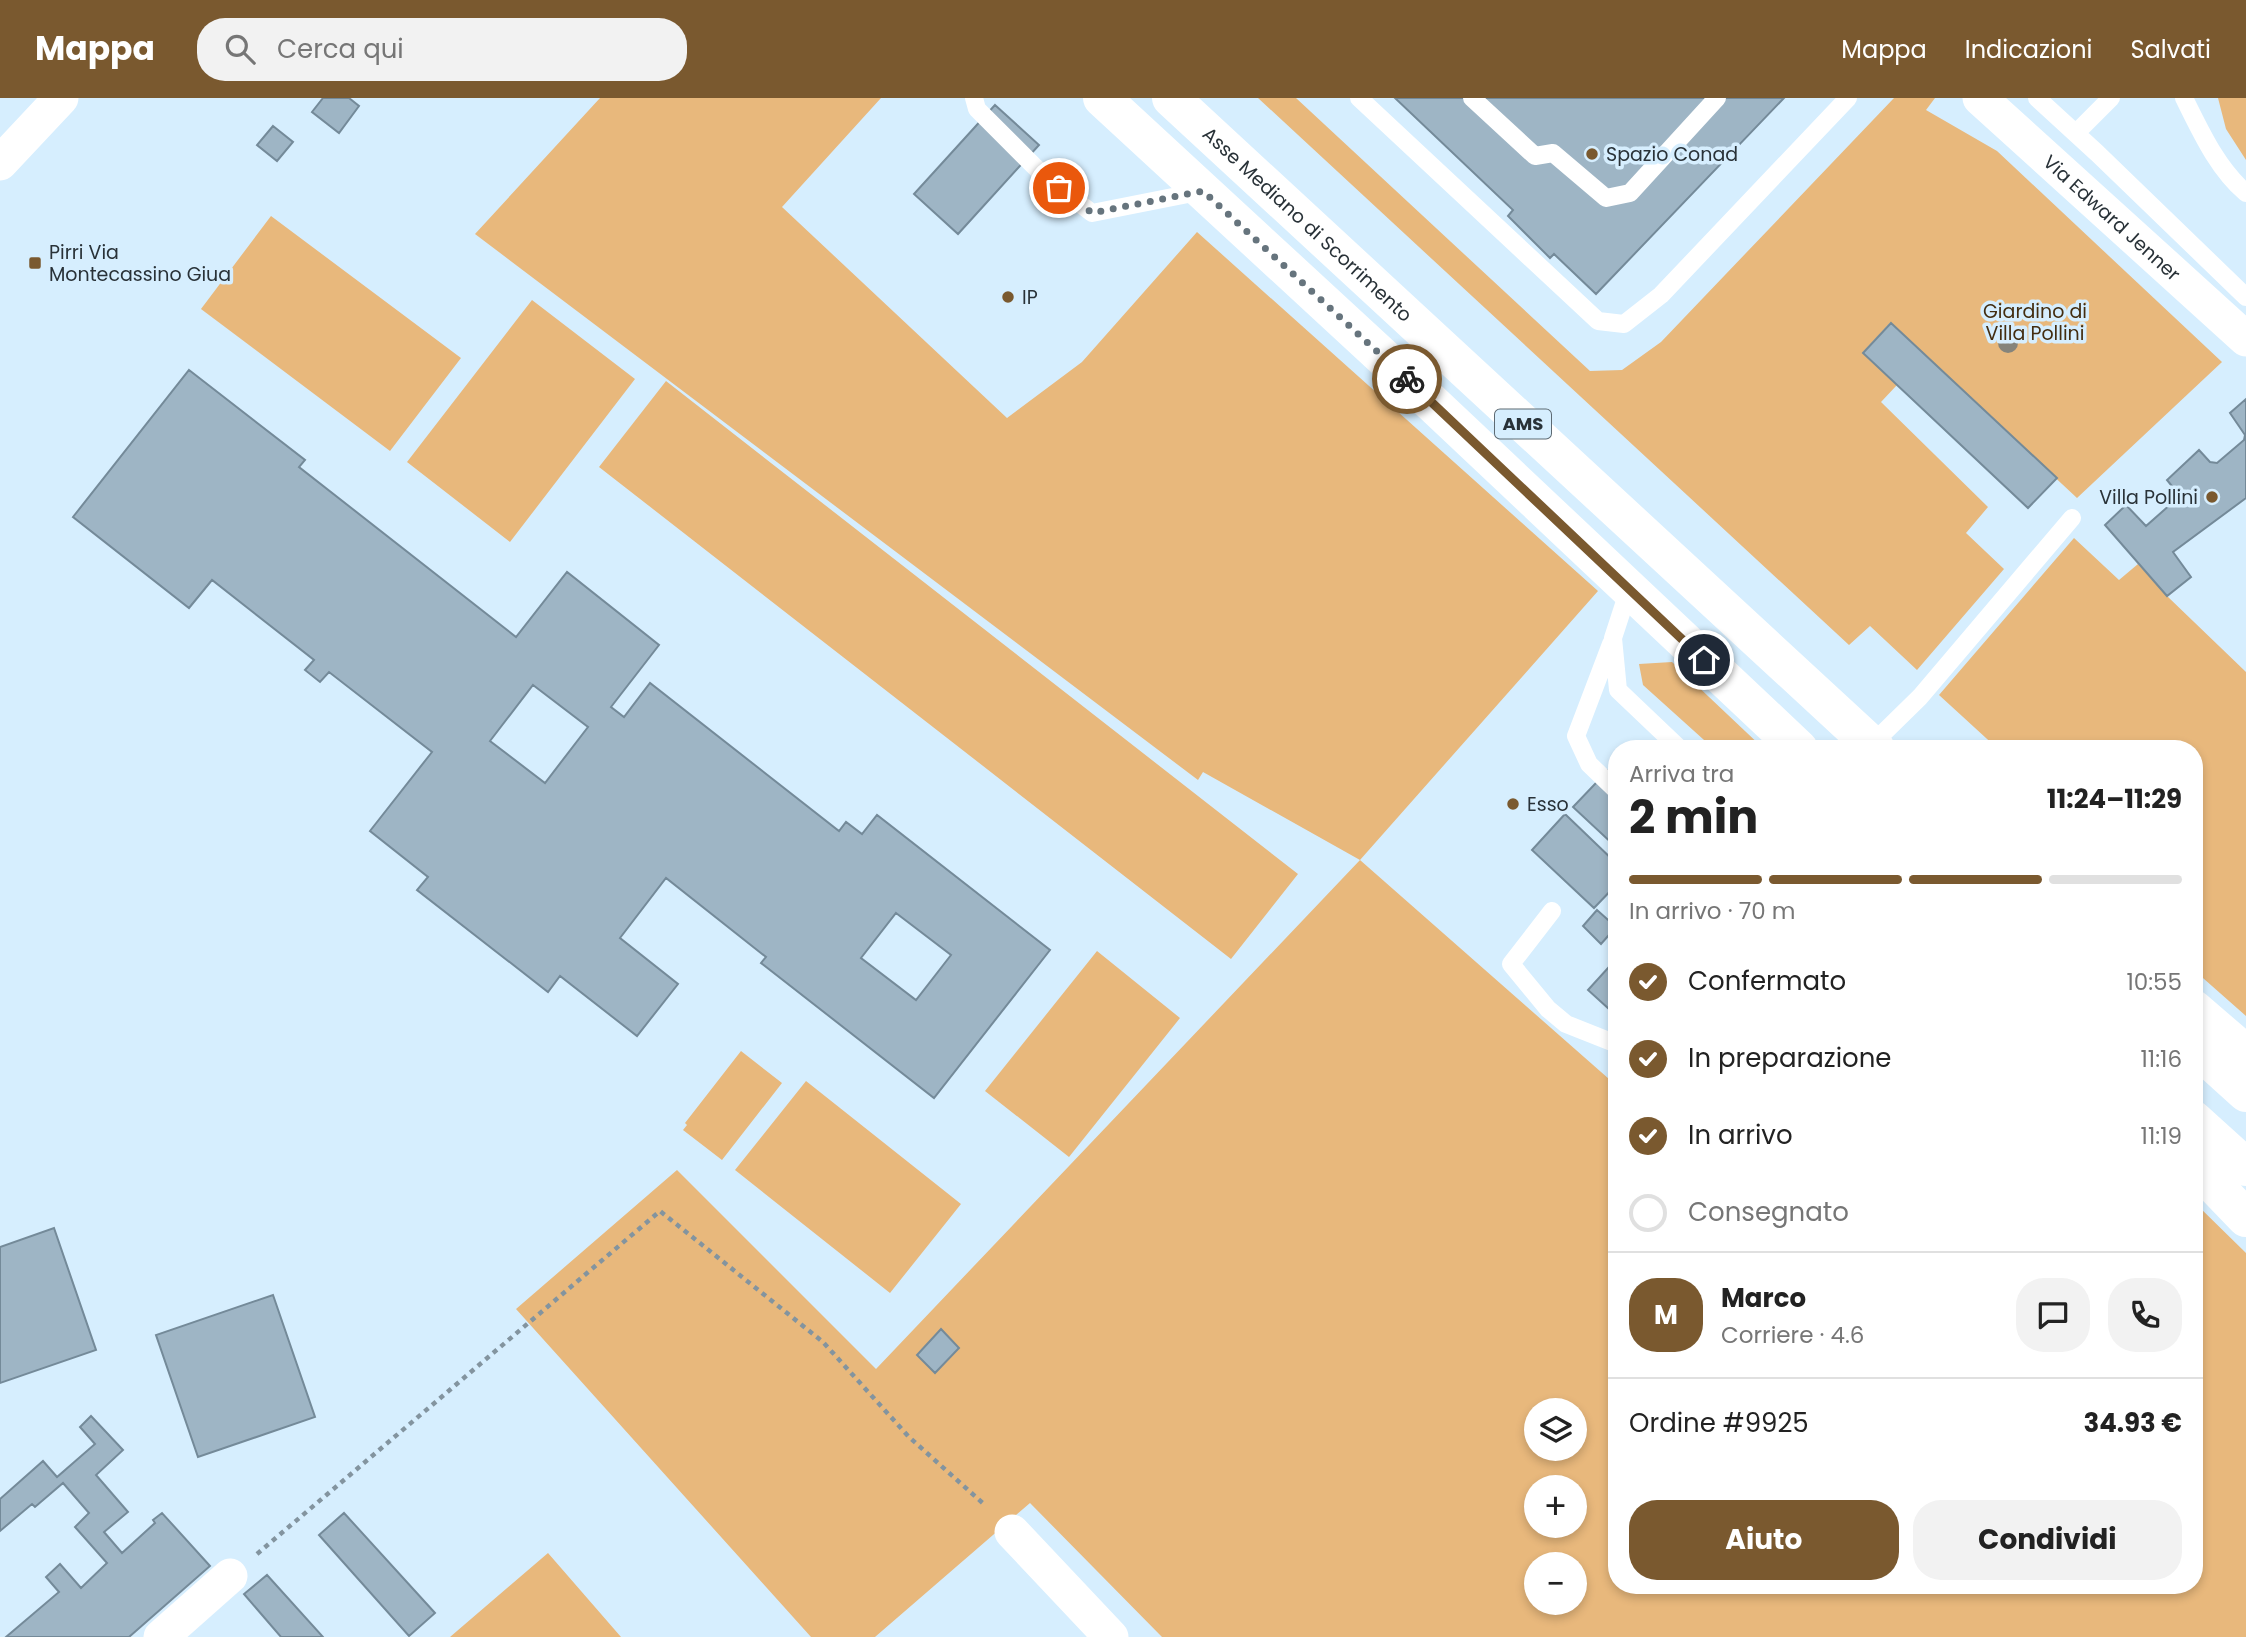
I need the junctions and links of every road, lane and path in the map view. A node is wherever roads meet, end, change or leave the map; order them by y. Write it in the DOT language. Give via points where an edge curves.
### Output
graph roads {
  1 [pos="61,98"];
  2 [pos="974,98"];
  3 [pos="1102,98"];
  4 [pos="1171,98"];
  5 [pos="1359,98"];
  6 [pos="1472,98"];
  7 [pos="1717,98"];
  8 [pos="1980,98"];
  9 [pos="2037,98"];
  10 [pos="2111,98"];
  11 [pos="2184,98"];
  12 [pos="1844,100"];
  13 [pos="2076,133"];
  14 [pos="7,146"];
  15 [pos="1203,191"];
  16 [pos="2246,193"];
  17 [pos="2246,297"];
  18 [pos="2246,339"];
  19 [pos="2073,518"];
  20 [pos="1629,589"];
  21 [pos="1613,638"];
  22 [pos="1670,740"];
  23 [pos="1789,740"];
  24 [pos="1866,740"];
  25 [pos="1880,740"];
  26 [pos="1608,782"];
  27 [pos="1552,911"];
  28 [pos="2203,1017"];
  29 [pos="1608,1041"];
  30 [pos="2203,1054"];
  31 [pos="2246,1054"];
  32 [pos="2246,1093"];
  33 [pos="2203,1128"];
  34 [pos="2246,1167"];
  35 [pos="2203,1174"];
  36 [pos="2246,1219"];
  37 [pos="1012,1532"];
  38 [pos="230,1576"];
  39 [pos="161,1637"];
  40 [pos="1111,1637"];
  1 -- 14 [label="street"];
  2 -- 15 [label="lane" via="977,109 1043,175 1092,213"];
  3 -- 15 [label="highway, AMS"];
  4 -- 24 [label="highway, Asse Mediano di Scorrimento / AMS"];
  5 -- 12 [label="lane" via="1598,321 1624,324 1661,295"];
  6 -- 7 [label="lane" via="1535,156 1553,152 1606,198 1630,193"];
  8 -- 18 [label="street, Via Edward Jenner"];
  9 -- 13 [label="lane"];
  10 -- 13 [label="lane"];
  11 -- 16 [label="lane" via="2230,180"];
  13 -- 17 [label="lane"];
  15 -- 20 [label="highway, AMS"];
  19 -- 25 [label="lane"];
  20 -- 21 [label="lane"];
  20 -- 23 [label="highway, AMS"];
  21 -- 22 [label="lane" via="1618,690"];
  21 -- 26 [label="lane" via="1577,736 1589,764"];
  27 -- 29 [label="lane" via="1511,964 1566,1024"];
  28 -- 31 [label="highway"];
  30 -- 32 [label="highway"];
  33 -- 34 [label="highway"];
  35 -- 36 [label="highway"];
  37 -- 38 [label="path" via="909,1437 823,1342 660,1210"];
  37 -- 40 [label="street"];
  38 -- 39 [label="street"];
}
